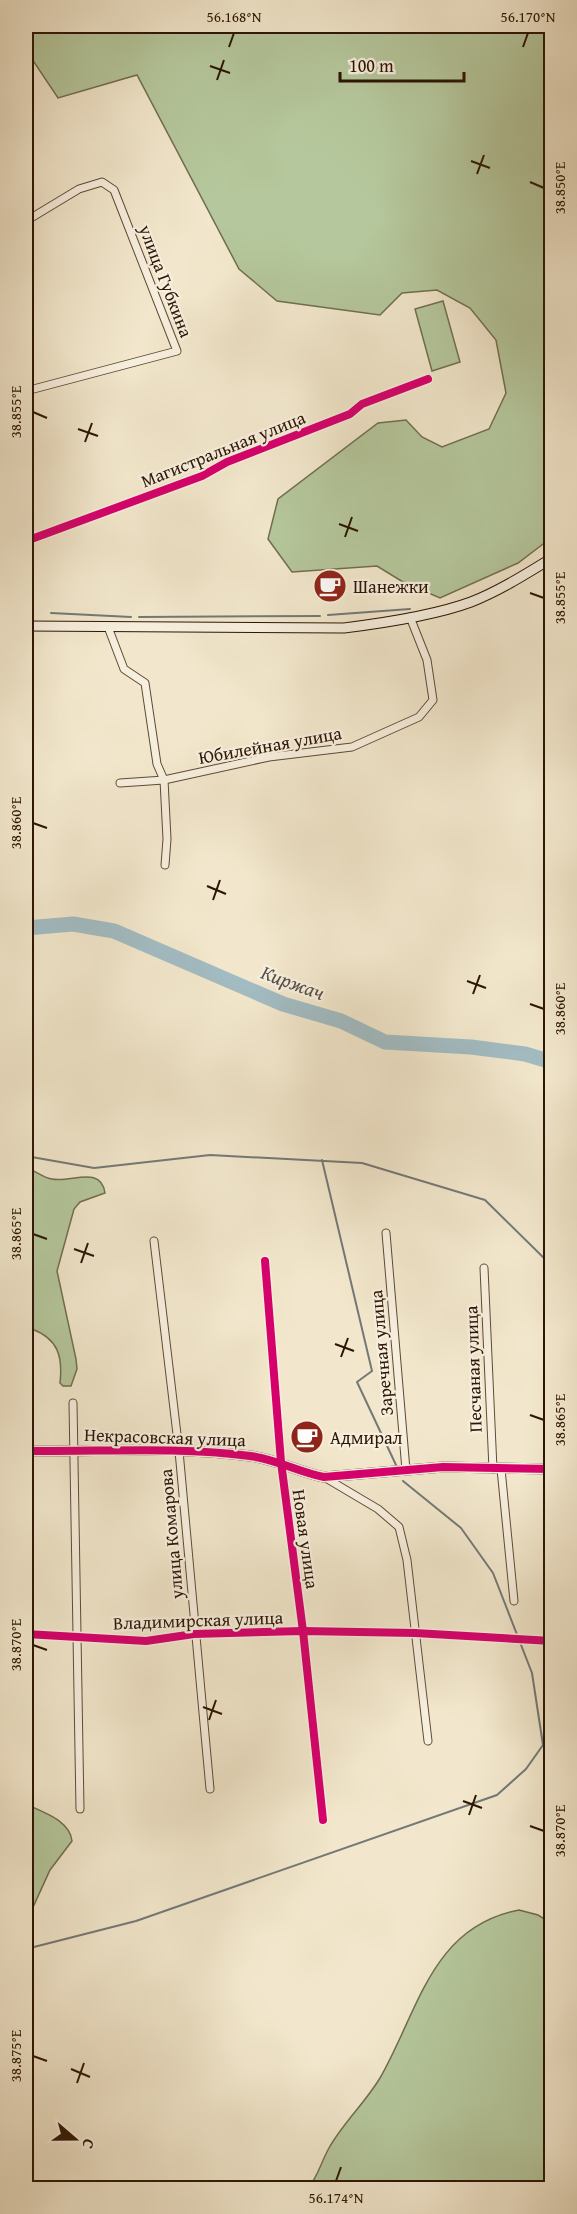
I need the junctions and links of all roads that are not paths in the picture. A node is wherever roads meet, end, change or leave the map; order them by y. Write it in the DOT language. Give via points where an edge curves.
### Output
graph roads {
  1 [pos="26,221"];
  2 [pos="428,379"];
  3 [pos="26,391"];
  4 [pos="26,541"];
  5 [pos="552,558"];
  6 [pos="410,617"];
  7 [pos="26,626"];
  8 [pos="108,627"];
  9 [pos="164,780"];
  10 [pos="120,783"];
  11 [pos="165,865"];
  12 [pos="386,1233"];
  13 [pos="154,1241"];
  14 [pos="265,1261"];
  15 [pos="484,1268"];
  16 [pos="72,1402"];
  17 [pos="26,1451"];
  18 [pos="178,1451"];
  19 [pos="75,1452"];
  20 [pos="281,1462"];
  21 [pos="497,1469"];
  22 [pos="552,1469"];
  23 [pos="406,1470"];
  24 [pos="324,1477"];
  25 [pos="514,1601"];
  26 [pos="303,1631"];
  27 [pos="415,1633"];
  28 [pos="26,1634"];
  29 [pos="194,1634"];
  30 [pos="78,1637"];
  31 [pos="552,1641"];
  32 [pos="428,1741"];
  33 [pos="210,1789"];
  34 [pos="80,1809"];
  35 [pos="322,1820"];
  1 -- 3 [label="street, улица Губкина" via="79,189 102,182 114,190 177,351"];
  2 -- 4 [label="street, Магистральная улица" via="362,404 350,414 227,462 202,476"];
  5 -- 6 [label="main road" via="523,577 470,602"];
  6 -- 8 [label="main road" via="344,628"];
  6 -- 9 [label="street, Юбилейная улица" via="427,660 433,699 419,717 352,747 269,758"];
  7 -- 8 [label="main road"];
  8 -- 9 [label="street" via="124,669 145,683 157,764"];
  9 -- 10 [label="street, Юбилейная улица"];
  9 -- 11 [label="street"];
  12 -- 23 [label="street, Заречная улица"];
  13 -- 18 [label="street, улица Комарова"];
  14 -- 20 [label="street, Новая улица"];
  15 -- 21 [label="street, Песчаная улица"];
  16 -- 19 [label="street"];
  17 -- 19 [label="main road, Некрасовская улица"];
  18 -- 19 [label="main road, Некрасовская улица"];
  18 -- 20 [label="main road, Некрасовская улица"];
  18 -- 29 [label="street, улица Комарова"];
  19 -- 30 [label="street"];
  20 -- 24 [label="main road, Некрасовская улица"];
  20 -- 26 [label="street, Новая улица"];
  21 -- 22 [label="main road, Некрасовская улица"];
  21 -- 23 [label="main road, Некрасовская улица"];
  21 -- 25 [label="street, Песчаная улица"];
  23 -- 24 [label="main road, Некрасовская улица"];
  24 -- 27 [label="street" via="378,1509 399,1527"];
  26 -- 27 [label="street, Владимирская улица"];
  26 -- 29 [label="street, Владимирская улица"];
  26 -- 35 [label="street, Новая улица"];
  27 -- 31 [label="street, Владимирская улица"];
  27 -- 32 [label="street"];
  28 -- 30 [label="street, Владимирская улица"];
  29 -- 30 [label="street, Владимирская улица" via="146,1641"];
  29 -- 33 [label="street, улица Комарова"];
  30 -- 34 [label="street"];
}
